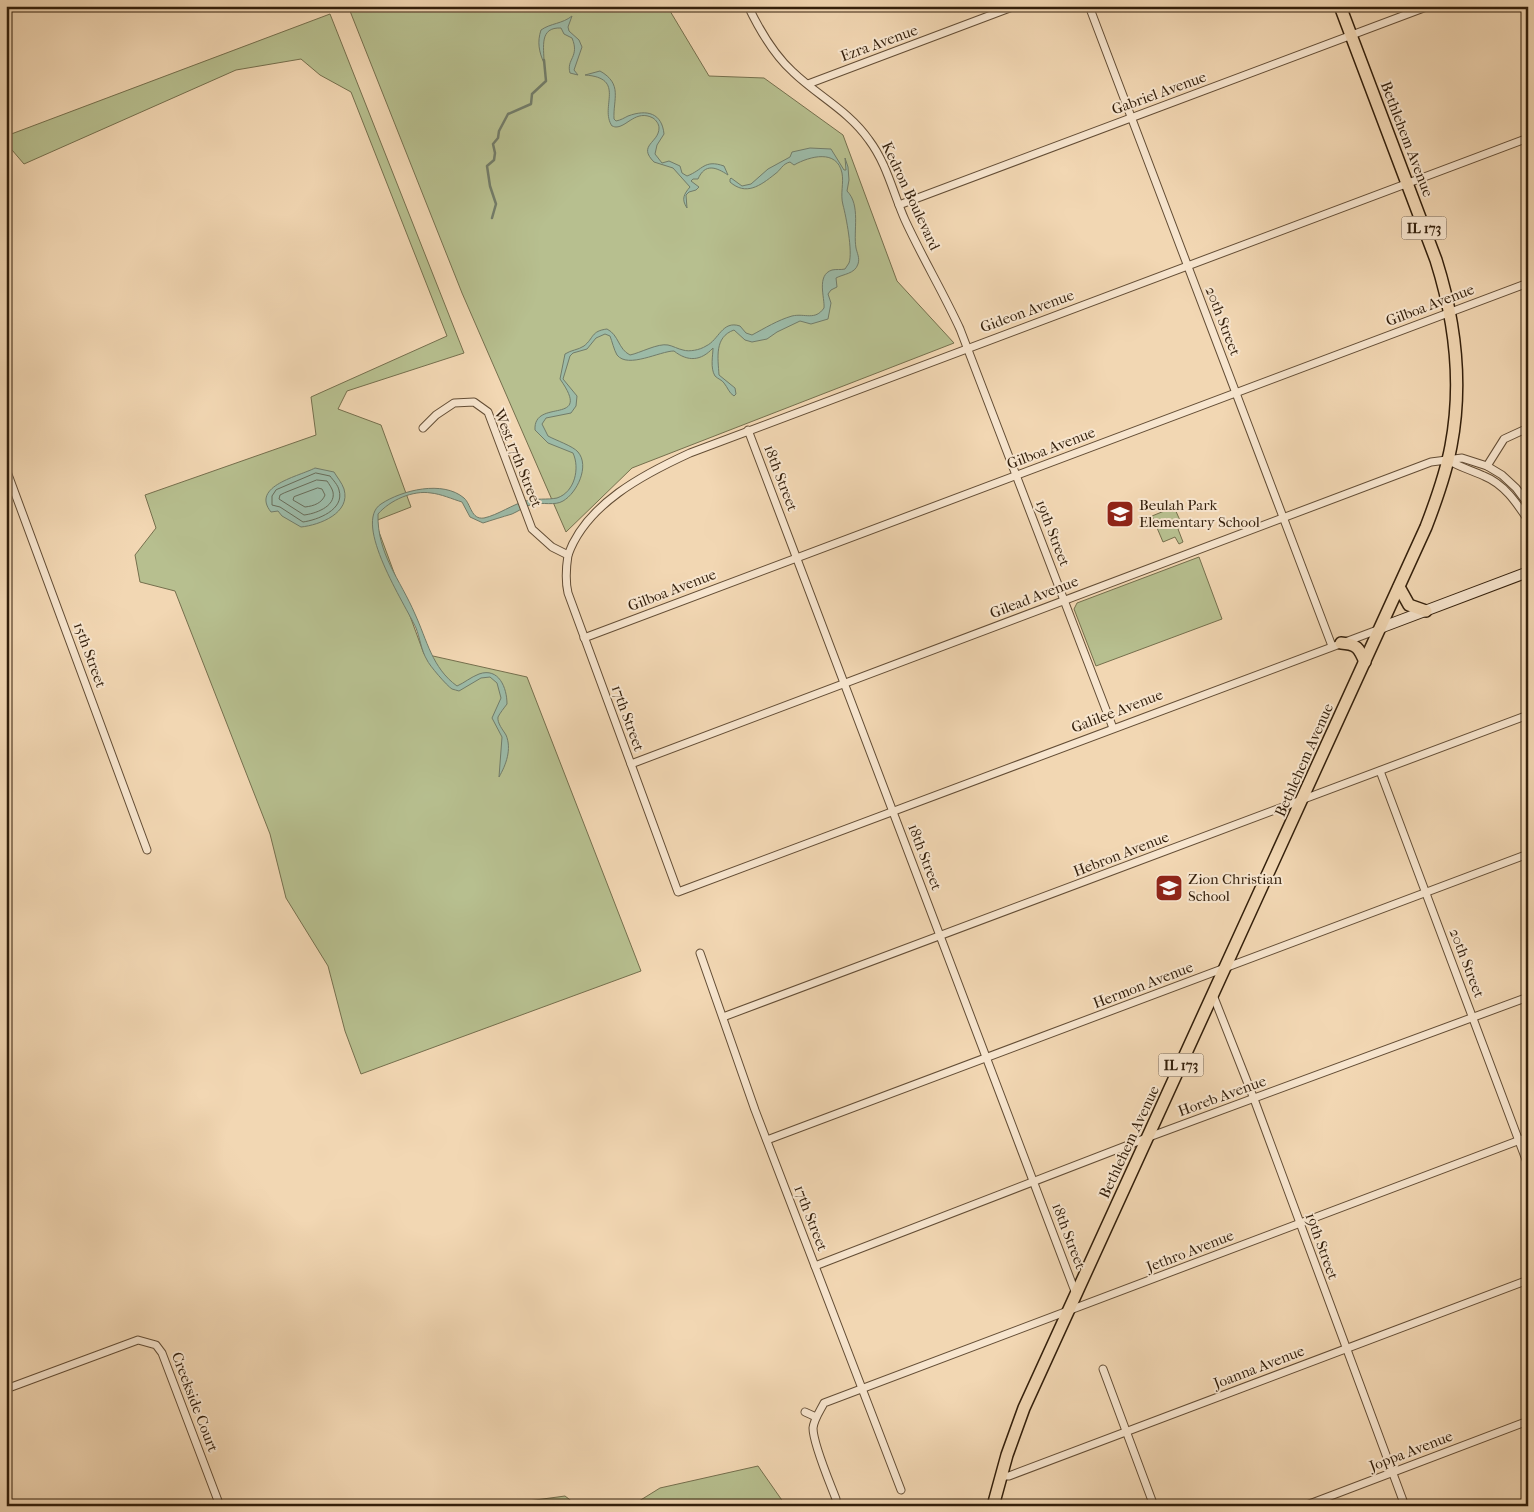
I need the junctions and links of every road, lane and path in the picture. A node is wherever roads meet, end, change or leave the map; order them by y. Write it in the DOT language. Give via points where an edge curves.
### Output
graph roads {
  1 [pos="748,6"];
  2 [pos="1015,6"];
  3 [pos="1089,6"];
  4 [pos="1340,6"];
  5 [pos="1429,6"];
  6 [pos="1351,35"];
  7 [pos="808,84"];
  8 [pos="1132,118"];
  9 [pos="1528,138"];
  10 [pos="1407,184"];
  11 [pos="899,206"];
  12 [pos="1188,266"];
  13 [pos="1528,283"];
  14 [pos="1450,312"];
  15 [pos="967,348"];
  16 [pos="1236,393"];
  17 [pos="423,428"];
  18 [pos="1528,428"];
  19 [pos="748,430"];
  20 [pos="1448,460"];
  21 [pos="1487,466"];
  22 [pos="6,469"];
  23 [pos="1016,475"];
  24 [pos="1528,504"];
  25 [pos="1283,518"];
  26 [pos="1528,520"];
  27 [pos="568,555"];
  28 [pos="797,558"];
  29 [pos="1528,572"];
  30 [pos="1399,587"];
  31 [pos="1064,601"];
  32 [pos="1426,611"];
  33 [pos="1380,628"];
  34 [pos="584,638"];
  35 [pos="1337,644"];
  36 [pos="1365,662"];
  37 [pos="844,684"];
  38 [pos="1528,715"];
  39 [pos="1113,728"];
  40 [pos="631,764"];
  41 [pos="1380,771"];
  42 [pos="1302,800"];
  43 [pos="893,810"];
  44 [pos="147,850"];
  45 [pos="1528,854"];
  46 [pos="716,877"];
  47 [pos="1426,893"];
  48 [pos="940,936"];
  49 [pos="700,953"];
  50 [pos="1225,969"];
  51 [pos="1213,995"];
  52 [pos="1528,997"];
  53 [pos="723,1017"];
  54 [pos="1472,1018"];
  55 [pos="987,1059"];
  56 [pos="1254,1099"];
  57 [pos="1149,1137"];
  58 [pos="1528,1137"];
  59 [pos="767,1140"];
  60 [pos="1519,1141"];
  61 [pos="1528,1165"];
  62 [pos="1033,1182"];
  63 [pos="1299,1224"];
  64 [pos="815,1266"];
  65 [pos="1528,1280"];
  66 [pos="1076,1294"];
  67 [pos="1068,1312"];
  68 [pos="1346,1349"];
  69 [pos="1103,1369"];
  70 [pos="6,1389"];
  71 [pos="862,1390"];
  72 [pos="804,1412"];
  73 [pos="816,1417"];
  74 [pos="1528,1421"];
  75 [pos="1127,1432"];
  76 [pos="1392,1472"];
  77 [pos="1000,1476"];
  78 [pos="901,1490"];
  79 [pos="836,1499"];
  80 [pos="220,1506"];
  81 [pos="993,1506"];
  82 [pos="1154,1506"];
  83 [pos="1304,1506"];
  84 [pos="1405,1506"];
  1 -- 7 [label="street, Kedron Boulevard" via="772,48 792,72"];
  2 -- 7 [label="street, Ezra Avenue"];
  3 -- 8 [label="street, 20th Street"];
  4 -- 6 [label="main road, Bethlehem Avenue / IL 173"];
  5 -- 6 [label="street, Gabriel Avenue"];
  6 -- 8 [label="street, Gabriel Avenue"];
  6 -- 10 [label="main road, Bethlehem Avenue / IL 173"];
  7 -- 11 [label="street, Kedron Boulevard" via="851,119 869,139 886,170"];
  8 -- 11 [label="street, Gabriel Avenue"];
  8 -- 12 [label="street, 20th Street"];
  9 -- 10 [label="street, Gideon Avenue"];
  10 -- 12 [label="street, Gideon Avenue"];
  10 -- 14 [label="main road, Bethlehem Avenue / IL 173" via="1436,260"];
  11 -- 15 [label="street, Kedron Boulevard" via="948,301"];
  12 -- 15 [label="street, Gideon Avenue"];
  12 -- 16 [label="street, 20th Street"];
  13 -- 14 [label="street, Gilboa Avenue"];
  14 -- 16 [label="street, Gilboa Avenue"];
  14 -- 20 [label="main road, Bethlehem Avenue / IL 173" via="1457,382"];
  15 -- 19 [label="street, Gideon Avenue"];
  15 -- 23 [label="street, 19th Street"];
  16 -- 23 [label="street, Gilboa Avenue"];
  16 -- 25 [label="street, 20th Street"];
  17 -- 27 [label="street, West 17th Street" via="454,403 474,402 488,412 532,528 552,548"];
  18 -- 21 [label="street" via="1504,439"];
  19 -- 27 [label="street, Gideon Avenue" via="660,467 620,492 580,531"];
  19 -- 28 [label="street, 18th Street"];
  20 -- 21 [label="street, Gilead Avenue" via="1462,458"];
  20 -- 25 [label="street, Gilead Avenue" via="1431,462"];
  20 -- 26 [label="street" via="1497,483 1512,497"];
  20 -- 30 [label="main road, Bethlehem Avenue / IL 173" via="1426,527"];
  21 -- 24 [label="street, Gilead Avenue" via="1502,474"];
  22 -- 44 [label="street, 15th Street"];
  23 -- 28 [label="street, Gilboa Avenue"];
  23 -- 31 [label="street, 19th Street"];
  25 -- 31 [label="street, Gilead Avenue"];
  25 -- 35 [label="street, 20th Street"];
  27 -- 34 [label="street, 17th Street" via="566,583"];
  28 -- 34 [label="street, Gilboa Avenue"];
  28 -- 37 [label="street, 18th Street"];
  29 -- 32 [label="street, Galilee Avenue"];
  30 -- 32 [label="main road" via="1409,605"];
  30 -- 33 [label="main road, Bethlehem Avenue / IL 173"];
  31 -- 37 [label="street, Gilead Avenue"];
  31 -- 39 [label="street, 19th Street"];
  32 -- 33 [label="street, Galilee Avenue"];
  33 -- 35 [label="street, Galilee Avenue"];
  33 -- 36 [label="main road, Bethlehem Avenue / IL 173"];
  34 -- 40 [label="street, 17th Street"];
  35 -- 36 [label="main road" via="1353,644"];
  35 -- 39 [label="street, Galilee Avenue"];
  36 -- 42 [label="main road, Bethlehem Avenue / IL 173"];
  37 -- 40 [label="street, Gilead Avenue"];
  37 -- 43 [label="street, 18th Street"];
  38 -- 41 [label="street, Hebron Avenue"];
  39 -- 43 [label="street, Galilee Avenue"];
  40 -- 46 [label="street, 17th Street" via="678,892"];
  41 -- 42 [label="street, Hebron Avenue"];
  41 -- 47 [label="street, 20th Street"];
  42 -- 48 [label="street, Hebron Avenue"];
  42 -- 50 [label="main road, Bethlehem Avenue / IL 173"];
  43 -- 46 [label="street, Galilee Avenue"];
  43 -- 48 [label="street, 18th Street"];
  45 -- 47 [label="street, Hermon Avenue"];
  47 -- 50 [label="street, Hermon Avenue"];
  47 -- 54 [label="street, 20th Street"];
  48 -- 53 [label="street, Hebron Avenue"];
  48 -- 55 [label="street, 18th Street"];
  49 -- 53 [label="street, 17th Street"];
  50 -- 51 [label="main road, Bethlehem Avenue / IL 173"];
  50 -- 55 [label="street, Hermon Avenue"];
  51 -- 56 [label="street, 19th Street"];
  51 -- 57 [label="main road, Bethlehem Avenue / IL 173"];
  52 -- 54 [label="street, Horeb Avenue"];
  53 -- 59 [label="street, 17th Street"];
  54 -- 56 [label="street, Horeb Avenue"];
  54 -- 60 [label="street, 20th Street"];
  55 -- 59 [label="street, Hermon Avenue"];
  55 -- 62 [label="street, 18th Street"];
  56 -- 57 [label="street, Horeb Avenue"];
  56 -- 63 [label="street, 19th Street"];
  57 -- 62 [label="street, Horeb Avenue"];
  57 -- 66 [label="main road, Bethlehem Avenue / IL 173"];
  58 -- 60 [label="street, Jethro Avenue"];
  59 -- 64 [label="street, 17th Street"];
  60 -- 61 [label="street, 20th Street"];
  60 -- 63 [label="street, Jethro Avenue"];
  62 -- 64 [label="street, Horeb Avenue"];
  62 -- 66 [label="street, 18th Street"];
  63 -- 67 [label="street, Jethro Avenue"];
  63 -- 68 [label="street, 19th Street"];
  64 -- 71 [label="street, 17th Street"];
  65 -- 68 [label="street, Joanna Avenue"];
  66 -- 67 [label="main road, Bethlehem Avenue / IL 173"];
  67 -- 71 [label="street, Jethro Avenue"];
  67 -- 77 [label="main road, Bethlehem Avenue / IL 173" via="1024,1408"];
  68 -- 75 [label="street, Joanna Avenue"];
  68 -- 76 [label="street, 19th Street"];
  69 -- 75 [label="street"];
  70 -- 80 [label="street, Creekside Court" via="138,1340 156,1345 162,1352"];
  71 -- 73 [label="street, Jethro Avenue" via="824,1403"];
  71 -- 78 [label="street, 17th Street"];
  72 -- 73 [label="street"];
  73 -- 79 [label="street" via="813,1428 815,1440"];
  74 -- 76 [label="street, Joppa Avenue"];
  75 -- 77 [label="street, Joanna Avenue" via="1009,1476"];
  75 -- 82 [label="street"];
  76 -- 83 [label="street, Joppa Avenue"];
  76 -- 84 [label="street, 19th Street"];
  77 -- 81 [label="main road, Bethlehem Avenue / IL 173"];
}
